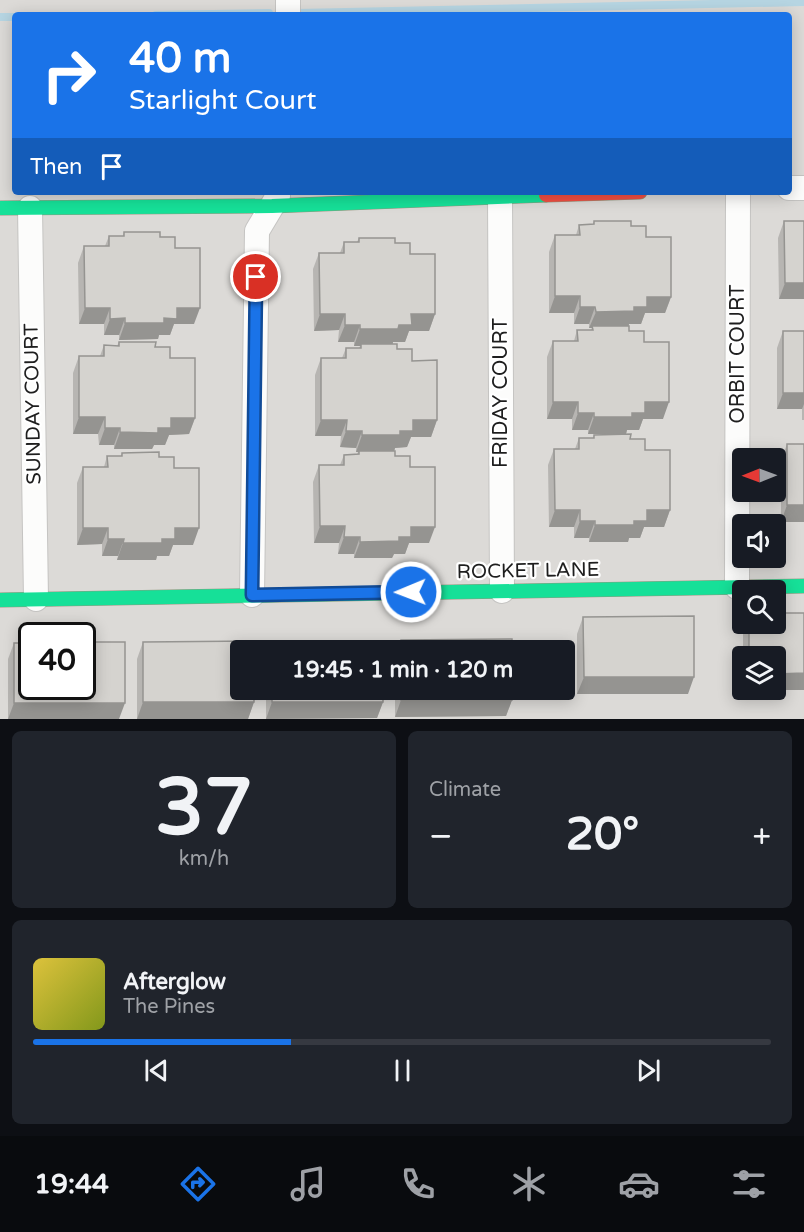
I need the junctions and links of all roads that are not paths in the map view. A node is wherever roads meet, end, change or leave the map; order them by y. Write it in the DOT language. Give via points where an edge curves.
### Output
graph roads {
  1 [pos="535,195"];
  2 [pos="738,195"];
  3 [pos="500,196"];
  4 [pos="276,199"];
  5 [pos="0,208"];
  6 [pos="30,208"];
  7 [pos="737,580"];
  8 [pos="786,586"];
  9 [pos="804,586"];
  10 [pos="732,587"];
  11 [pos="502,591"];
  12 [pos="252,595"];
  13 [pos="36,599"];
  14 [pos="0,600"];
  1 -- 3 [label="street"];
  2 -- 7 [label="street, ORBIT COURT"];
  3 -- 4 [label="street"];
  3 -- 11 [label="street, FRIDAY COURT"];
  4 -- 6 [label="street"];
  4 -- 12 [label="street" via="256,231"];
  5 -- 6 [label="street"];
  6 -- 13 [label="street, SUNDAY COURT"];
  8 -- 9 [label="street, ROCKET LANE"];
  10 -- 11 [label="street, ROCKET LANE"];
  11 -- 12 [label="street, ROCKET LANE"];
  12 -- 13 [label="street, ROCKET LANE"];
  13 -- 14 [label="street, ROCKET LANE"];
}
